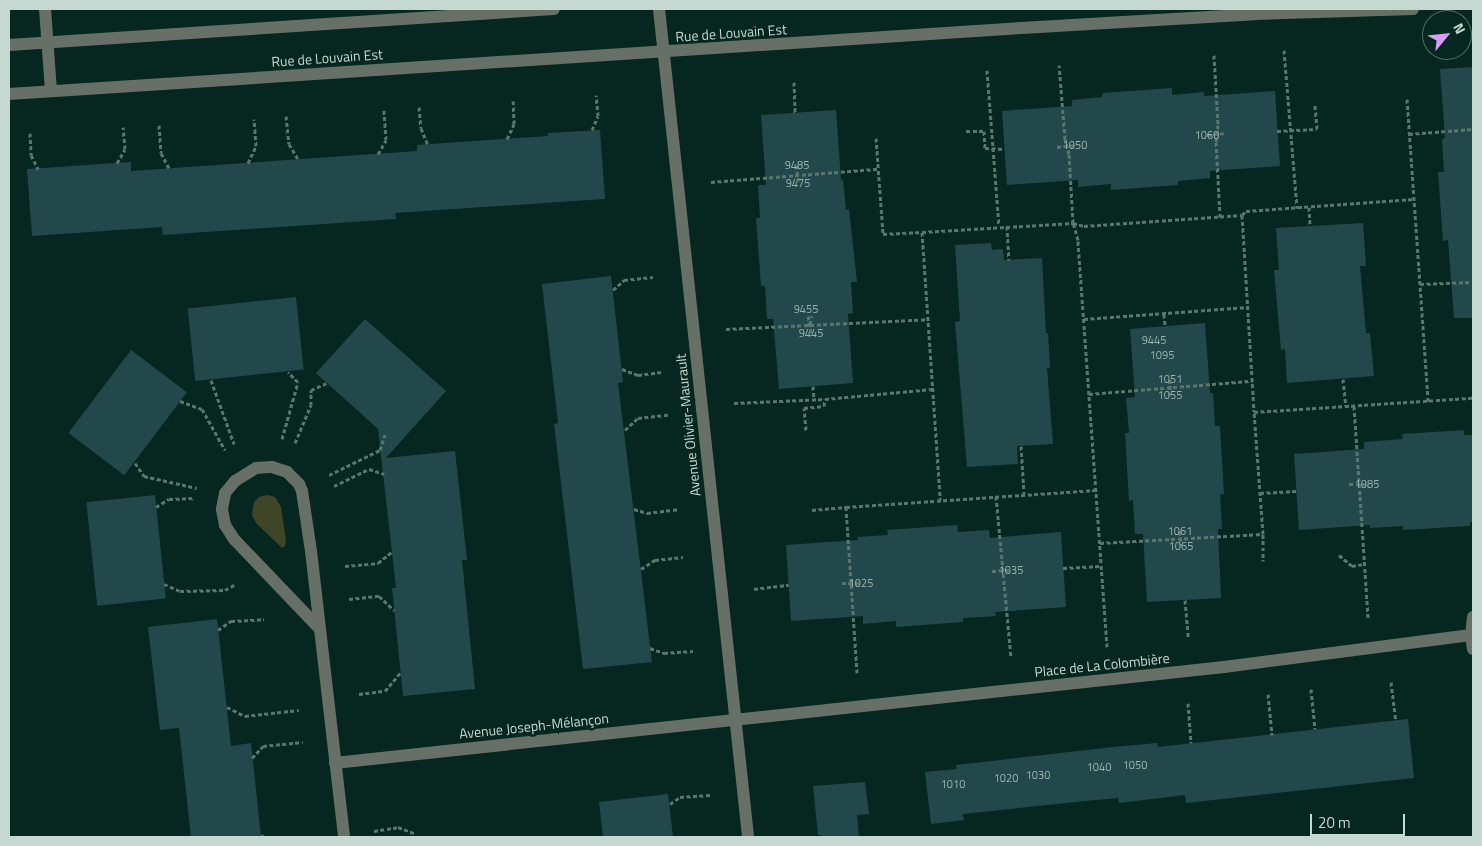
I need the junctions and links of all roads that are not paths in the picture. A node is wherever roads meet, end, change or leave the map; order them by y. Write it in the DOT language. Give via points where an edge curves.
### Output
graph roads {
  1 [pos="45,9"];
  2 [pos="554,9"];
  3 [pos="659,9"];
  4 [pos="1413,9"];
  5 [pos="47,42"];
  6 [pos="9,45"];
  7 [pos="664,52"];
  8 [pos="51,91"];
  9 [pos="9,94"];
  10 [pos="1473,617"];
  11 [pos="319,628"];
  12 [pos="1471,636"];
  13 [pos="1473,649"];
  14 [pos="736,720"];
  15 [pos="335,763"];
  16 [pos="344,837"];
  17 [pos="748,837"];
  1 -- 5 [label="street"];
  2 -- 5 [label="street"];
  3 -- 7 [label="street, Avenue Olivier-Maurault"];
  4 -- 7 [label="street, Rue de Louvain Est" via="1255,14"];
  5 -- 6 [label="street"];
  5 -- 8 [label="street"];
  7 -- 8 [label="street, Rue de Louvain Est"];
  7 -- 14 [label="street, Avenue Olivier-Maurault"];
  8 -- 9 [label="street, Rue de Louvain Est"];
  10 -- 12 [label="street"];
  11 -- 11 [label="street" via="302,491 287,472 272,467 256,468 235,480 226,494 222,509 225,525 234,539"];
  11 -- 15 [label="street"];
  12 -- 13 [label="street"];
  12 -- 14 [label="street, Place de La Colombière" via="1347,653"];
  14 -- 15 [label="street, Avenue Joseph-Mélançon"];
  14 -- 17 [label="street, Avenue Olivier-Maurault"];
  15 -- 16 [label="street"];
}
